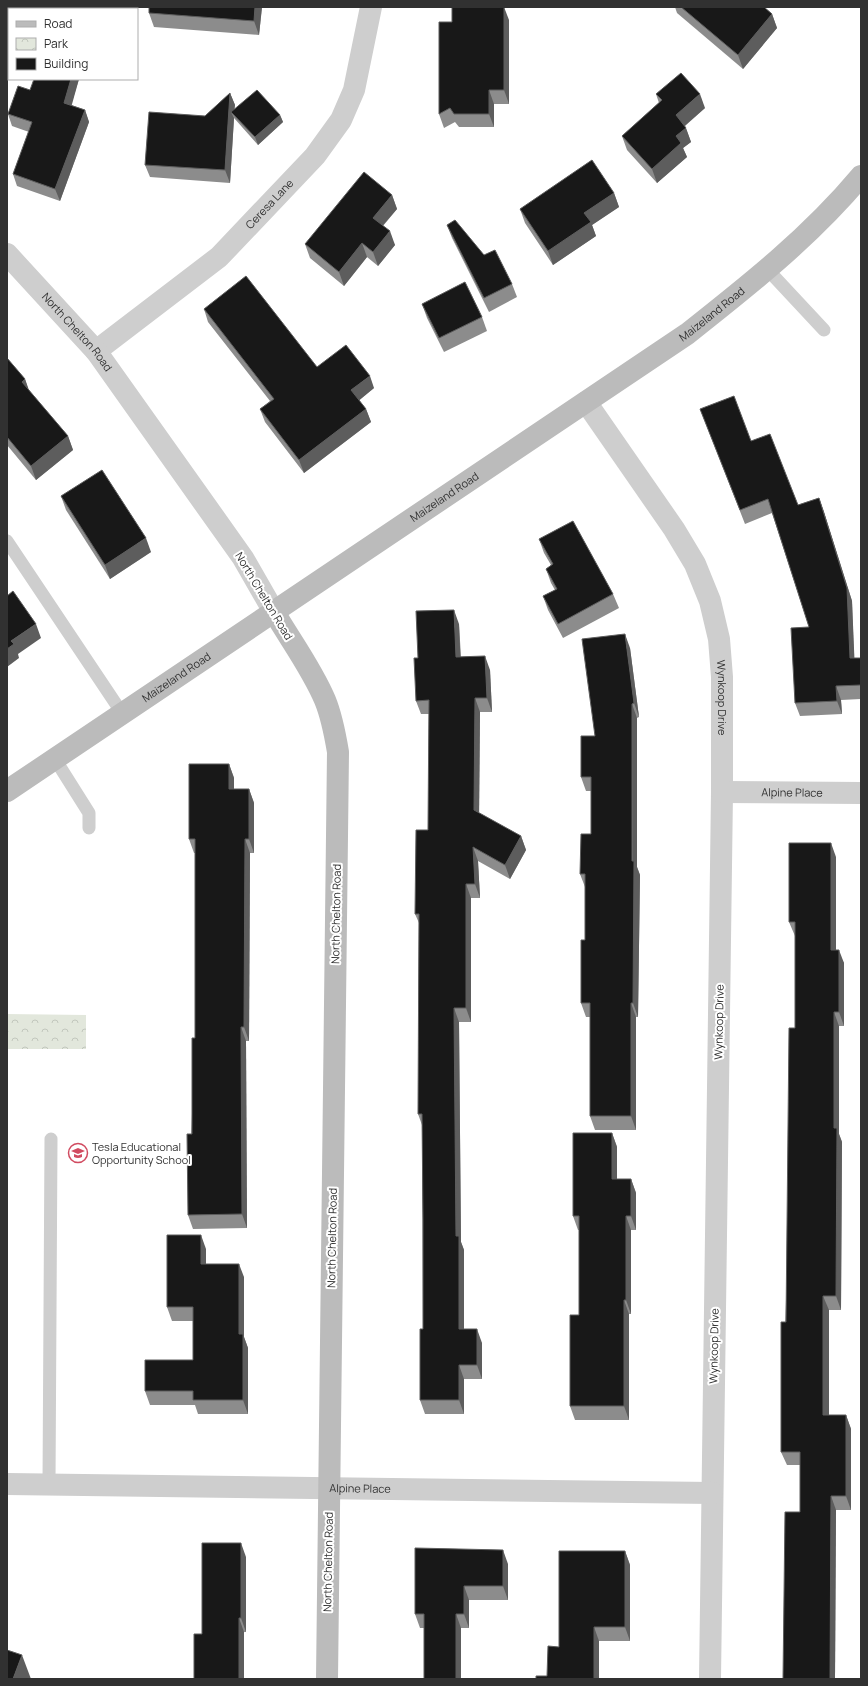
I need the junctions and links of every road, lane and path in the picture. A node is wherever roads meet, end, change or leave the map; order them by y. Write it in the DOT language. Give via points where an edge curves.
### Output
graph roads {
  1 [pos="371,7"];
  2 [pos="861,176"];
  3 [pos="7,254"];
  4 [pos="768,270"];
  5 [pos="824,330"];
  6 [pos="96,351"];
  7 [pos="586,402"];
  8 [pos="7,541"];
  9 [pos="274,612"];
  10 [pos="122,714"];
  11 [pos="55,759"];
  12 [pos="7,791"];
  13 [pos="722,792"];
  14 [pos="861,793"];
  15 [pos="89,828"];
  16 [pos="51,1139"];
  17 [pos="7,1484"];
  18 [pos="49,1484"];
  19 [pos="329,1488"];
  20 [pos="712,1493"];
  21 [pos="327,1679"];
  22 [pos="710,1679"];
  1 -- 6 [label="street, Ceresa Lane" via="354,90 341,120 315,156 219,257"];
  2 -- 4 [label="main road, Maizeland Road" via="811,231"];
  3 -- 6 [label="street, North Chelton Road"];
  4 -- 5 [label="lane"];
  4 -- 7 [label="main road, Maizeland Road" via="687,334"];
  6 -- 9 [label="street, North Chelton Road" via="243,558"];
  7 -- 9 [label="main road, Maizeland Road"];
  7 -- 13 [label="street, Wynkoop Drive" via="674,529 695,564 710,601 719,639 722,677"];
  8 -- 10 [label="lane"];
  9 -- 10 [label="main road, Maizeland Road"];
  9 -- 19 [label="main road, North Chelton Road" via="315,679 333,725 338,752"];
  10 -- 11 [label="main road, Maizeland Road"];
  11 -- 12 [label="main road, Maizeland Road"];
  11 -- 15 [label="lane" via="89,813"];
  13 -- 14 [label="street, Alpine Place"];
  13 -- 20 [label="street, Wynkoop Drive"];
  16 -- 18 [label="lane"];
  17 -- 18 [label="street, Alpine Place"];
  18 -- 19 [label="street, Alpine Place"];
  19 -- 20 [label="street, Alpine Place"];
  19 -- 21 [label="main road, North Chelton Road"];
  20 -- 22 [label="street, Wynkoop Drive"];
}
